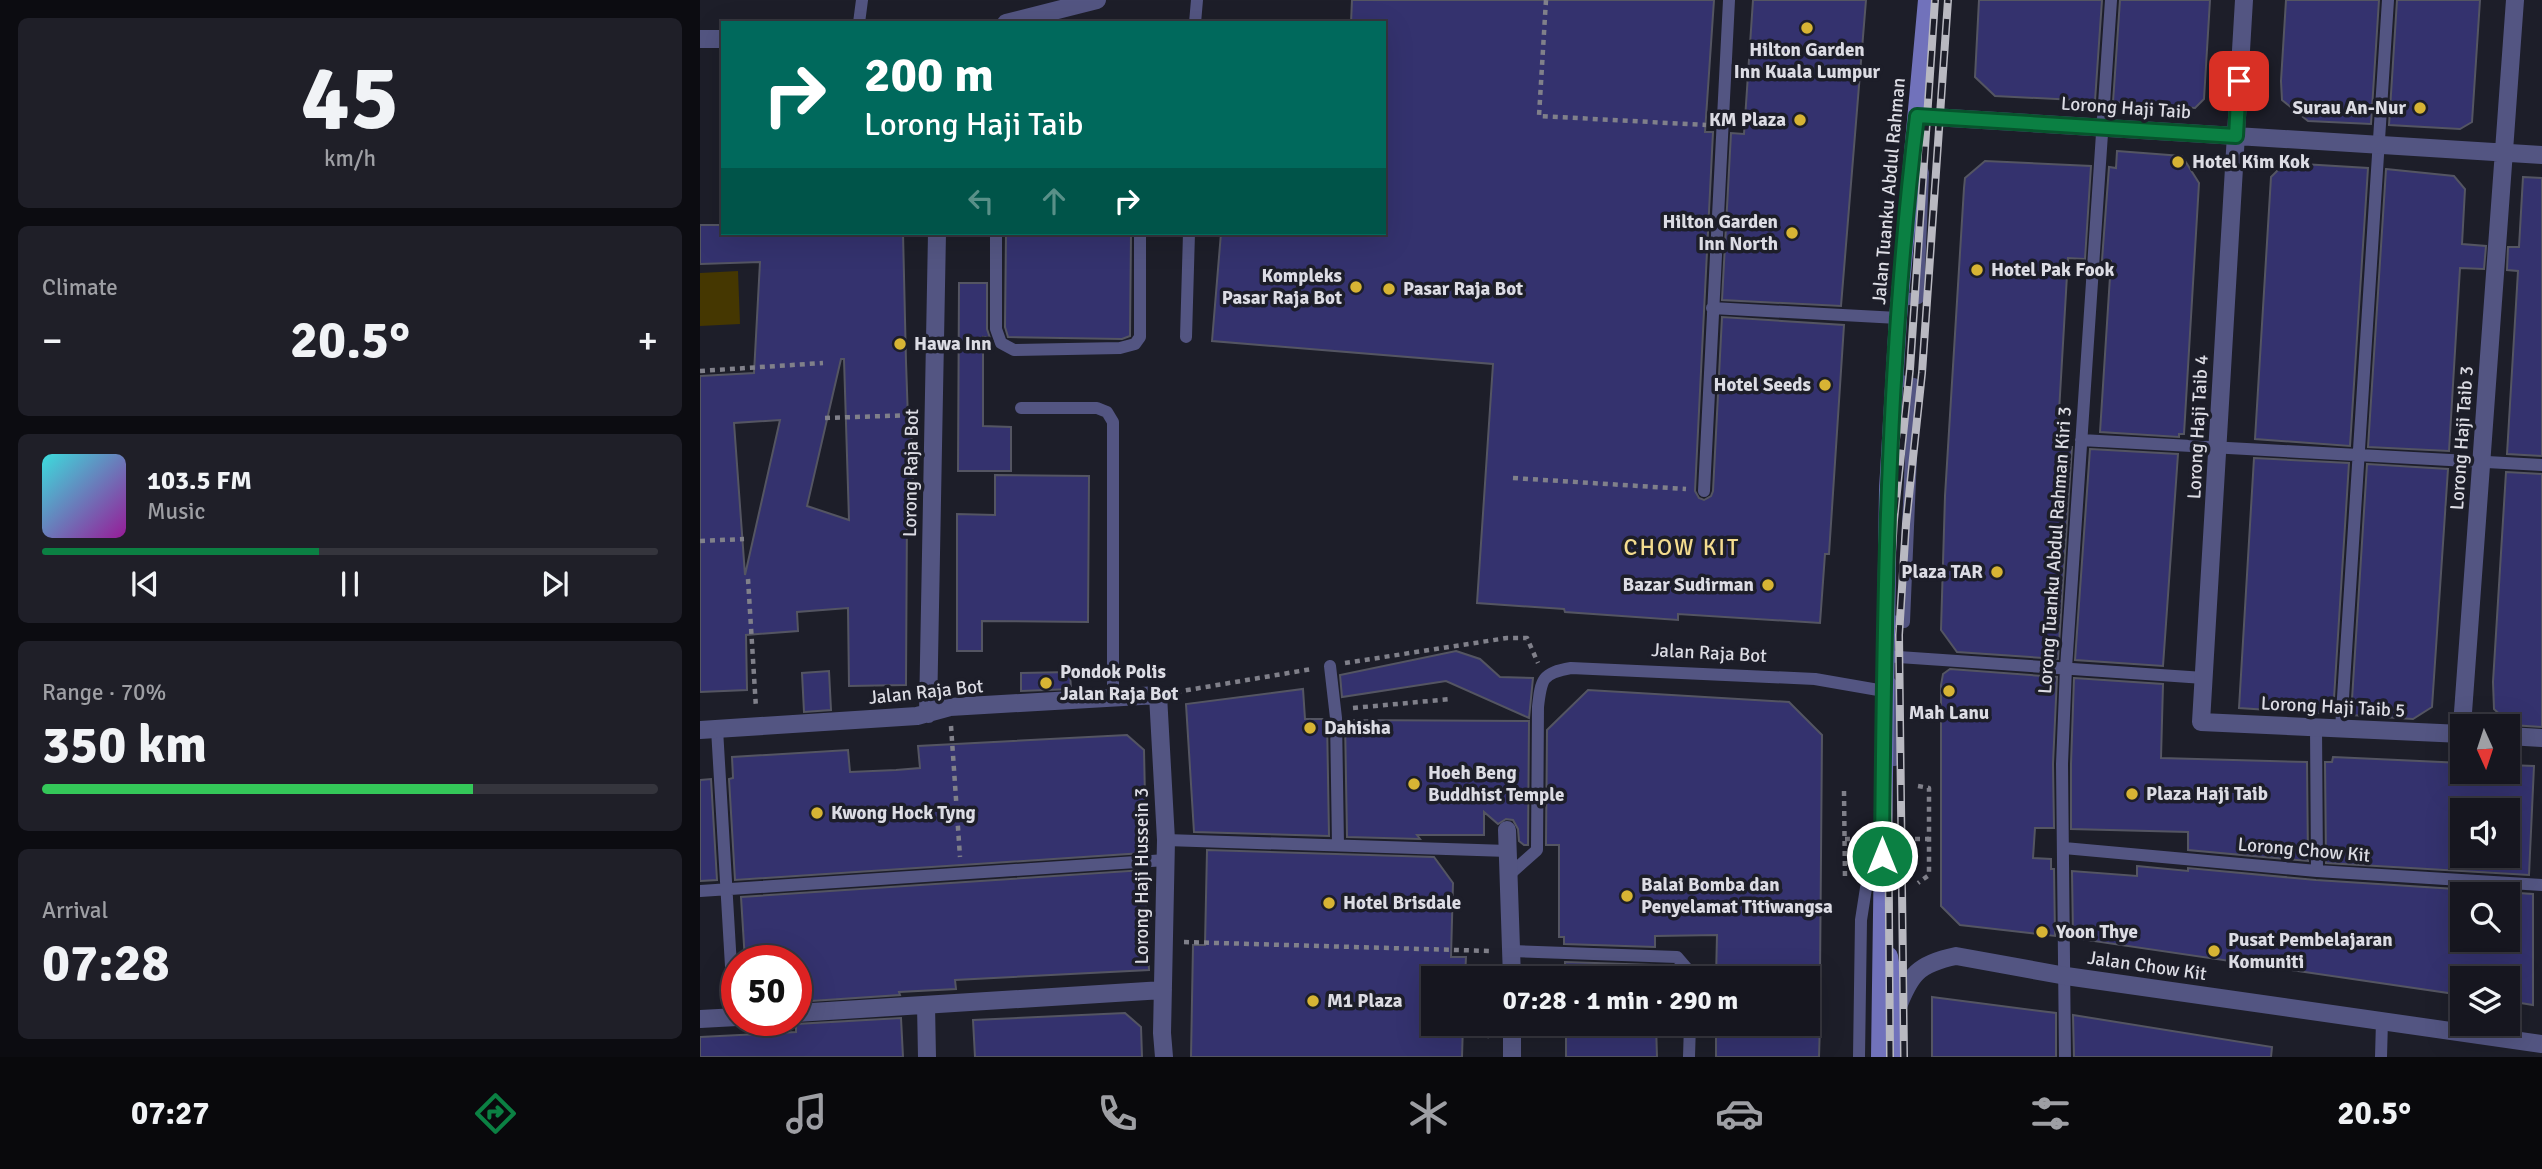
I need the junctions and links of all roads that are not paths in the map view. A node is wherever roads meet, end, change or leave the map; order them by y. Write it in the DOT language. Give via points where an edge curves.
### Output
graph roads {
  1 [pos="862,0"];
  2 [pos="1097,0"];
  3 [pos="1197,0"];
  4 [pos="1729,0"];
  5 [pos="1927,0"];
  6 [pos="2111,0"];
  7 [pos="2244,0"];
  8 [pos="2388,0"];
  9 [pos="2515,0"];
  10 [pos="1044,6"];
  11 [pos="1063,16"];
  12 [pos="859,21"];
  13 [pos="1010,21"];
  14 [pos="1195,21"];
  15 [pos="700,39"];
  16 [pos="721,39"];
  17 [pos="1917,116"];
  18 [pos="2102,127"];
  19 [pos="2236,136"];
  20 [pos="2378,144"];
  21 [pos="2504,152"];
  22 [pos="2542,155"];
  23 [pos="937,235"];
  24 [pos="996,235"];
  25 [pos="1140,235"];
  26 [pos="1189,235"];
  27 [pos="1712,308"];
  28 [pos="1899,309"];
  29 [pos="1186,337"];
  30 [pos="1021,408"];
  31 [pos="2081,440"];
  32 [pos="2218,447"];
  33 [pos="2359,455"];
  34 [pos="2482,462"];
  35 [pos="2542,466"];
  36 [pos="1704,491"];
  37 [pos="1884,656"];
  38 [pos="1330,666"];
  39 [pos="2066,668"];
  40 [pos="2204,678"];
  41 [pos="1884,684"];
  42 [pos="1157,695"];
  43 [pos="1113,699"];
  44 [pos="928,714"];
  45 [pos="2463,714"];
  46 [pos="2201,722"];
  47 [pos="2316,727"];
  48 [pos="708,729"];
  49 [pos="2341,729"];
  50 [pos="2450,734"];
  51 [pos="2520,737"];
  52 [pos="2542,738"];
  53 [pos="1507,830"];
  54 [pos="1166,840"];
  55 [pos="1338,845"];
  56 [pos="2064,848"];
  57 [pos="1508,851"];
  58 [pos="1882,856"];
  59 [pos="1166,860"];
  60 [pos="2317,871"];
  61 [pos="1510,874"];
  62 [pos="2542,885"];
  63 [pos="726,889"];
  64 [pos="700,891"];
  65 [pos="1881,901"];
  66 [pos="730,945"];
  67 [pos="1512,951"];
  68 [pos="1512,966"];
  69 [pos="1684,966"];
  70 [pos="2066,976"];
  71 [pos="1163,990"];
  72 [pos="926,1005"];
  73 [pos="1897,1010"];
  74 [pos="812,1012"];
  75 [pos="721,1018"];
  76 [pos="700,1019"];
  77 [pos="2382,1021"];
  78 [pos="1512,1036"];
  79 [pos="1690,1036"];
  80 [pos="2542,1044"];
  81 [pos="927,1057"];
  82 [pos="1164,1057"];
  83 [pos="1512,1057"];
  84 [pos="1689,1057"];
  85 [pos="1859,1057"];
  86 [pos="1880,1057"];
  87 [pos="1896,1057"];
  88 [pos="2065,1057"];
  89 [pos="2381,1057"];
  1 -- 12 [label="lane"];
  2 -- 11 [label="street"];
  3 -- 14 [label="lane"];
  4 -- 27 [label="lane"];
  5 -- 17 [label="main road, Jalan Tuanku Abdul Rahman"];
  6 -- 18 [label="lane, Lorong Tuanku Abdul Rahman Kiri 3"];
  7 -- 19 [label="street, Lorong Haji Taib 4"];
  8 -- 20 [label="lane"];
  9 -- 21 [label="street, Lorong Haji Taib 3"];
  10 -- 11 [label="street"];
  10 -- 13 [label="street"];
  15 -- 16 [label="street"];
  17 -- 18 [label="street, Lorong Haji Taib"];
  17 -- 28 [label="main road, Jalan Tuanku Abdul Rahman"];
  18 -- 19 [label="street, Lorong Haji Taib"];
  18 -- 31 [label="lane, Lorong Tuanku Abdul Rahman Kiri 3"];
  19 -- 20 [label="street, Lorong Haji Taib"];
  19 -- 32 [label="street, Lorong Haji Taib 4"];
  20 -- 21 [label="street, Lorong Haji Taib"];
  20 -- 33 [label="lane"];
  21 -- 22 [label="street, Lorong Haji Taib"];
  21 -- 34 [label="street, Lorong Haji Taib 3"];
  23 -- 44 [label="street, Lorong Raja Bot"];
  24 -- 25 [label="lane" via="996,328 1001,343 1014,350 1135,344 1140,337"];
  26 -- 29 [label="lane"];
  27 -- 28 [label="lane"];
  27 -- 36 [label="lane"];
  28 -- 37 [label="main road, Jalan Tuanku Abdul Rahman"];
  30 -- 43 [label="lane" via="1097,408 1114,422"];
  31 -- 32 [label="lane"];
  31 -- 39 [label="lane, Lorong Tuanku Abdul Rahman Kiri 3"];
  32 -- 33 [label="lane"];
  32 -- 40 [label="street, Lorong Haji Taib 4"];
  33 -- 34 [label="lane"];
  33 -- 49 [label="lane"];
  34 -- 35 [label="lane"];
  34 -- 45 [label="street, Lorong Haji Taib 3"];
  37 -- 39 [label="lane"];
  37 -- 41 [label="main road, Jalan Tuanku Abdul Rahman"];
  38 -- 55 [label="lane"];
  39 -- 40 [label="lane"];
  39 -- 56 [label="lane, Lorong Tuanku Abdul Rahman Kiri 3"];
  40 -- 46 [label="street, Lorong Haji Taib 4"];
  41 -- 58 [label="main road, Jalan Tuanku Abdul Rahman"];
  41 -- 61 [label="lane, Jalan Raja Bot" via="1584,668 1553,671 1543,681 1538,707 1537,850"];
  42 -- 43 [label="street, Jalan Raja Bot"];
  42 -- 54 [label="street, Lorong Haji Hussein 3"];
  43 -- 44 [label="street, Jalan Raja Bot" via="950,707"];
  44 -- 48 [label="street, Jalan Raja Bot"];
  46 -- 47 [label="street, Lorong Haji Taib 5"];
  47 -- 49 [label="street, Lorong Haji Taib 5"];
  47 -- 60 [label="lane"];
  48 -- 63 [label="lane"];
  49 -- 50 [label="street, Lorong Haji Taib 5"];
  51 -- 52 [label="street"];
  53 -- 57 [label="street"];
  54 -- 55 [label="lane"];
  54 -- 59 [label="street, Lorong Haji Hussein 3"];
  55 -- 57 [label="lane"];
  56 -- 60 [label="lane, Lorong Chow Kit"];
  56 -- 70 [label="lane, Lorong Tuanku Abdul Rahman Kiri 3"];
  57 -- 61 [label="street"];
  58 -- 65 [label="main road, Jalan Tuanku Abdul Rahman"];
  58 -- 85 [label="lane" via="1866,888 1861,920"];
  59 -- 63 [label="lane"];
  59 -- 71 [label="street, Lorong Haji Hussein 3"];
  60 -- 62 [label="lane, Lorong Chow Kit"];
  61 -- 67 [label="street"];
  63 -- 64 [label="lane"];
  63 -- 66 [label="lane"];
  65 -- 73 [label="main road"];
  65 -- 86 [label="main road, Jalan Tuanku Abdul Rahman"];
  67 -- 68 [label="street"];
  67 -- 69 [label="lane" via="1676,957"];
  70 -- 73 [label="street, Jalan Chow Kit" via="1956,956 1939,959 1909,979"];
  70 -- 77 [label="street, Jalan Chow Kit"];
  70 -- 88 [label="lane, Lorong Tuanku Abdul Rahman Kiri 3"];
  71 -- 72 [label="street"];
  71 -- 82 [label="street, Lorong Haji Hussein 3"];
  72 -- 74 [label="street"];
  72 -- 81 [label="street"];
  73 -- 87 [label="main road"];
  75 -- 76 [label="street"];
  77 -- 80 [label="street, Jalan Chow Kit"];
  77 -- 89 [label="lane"];
  78 -- 83 [label="street"];
  79 -- 84 [label="lane"];
}
